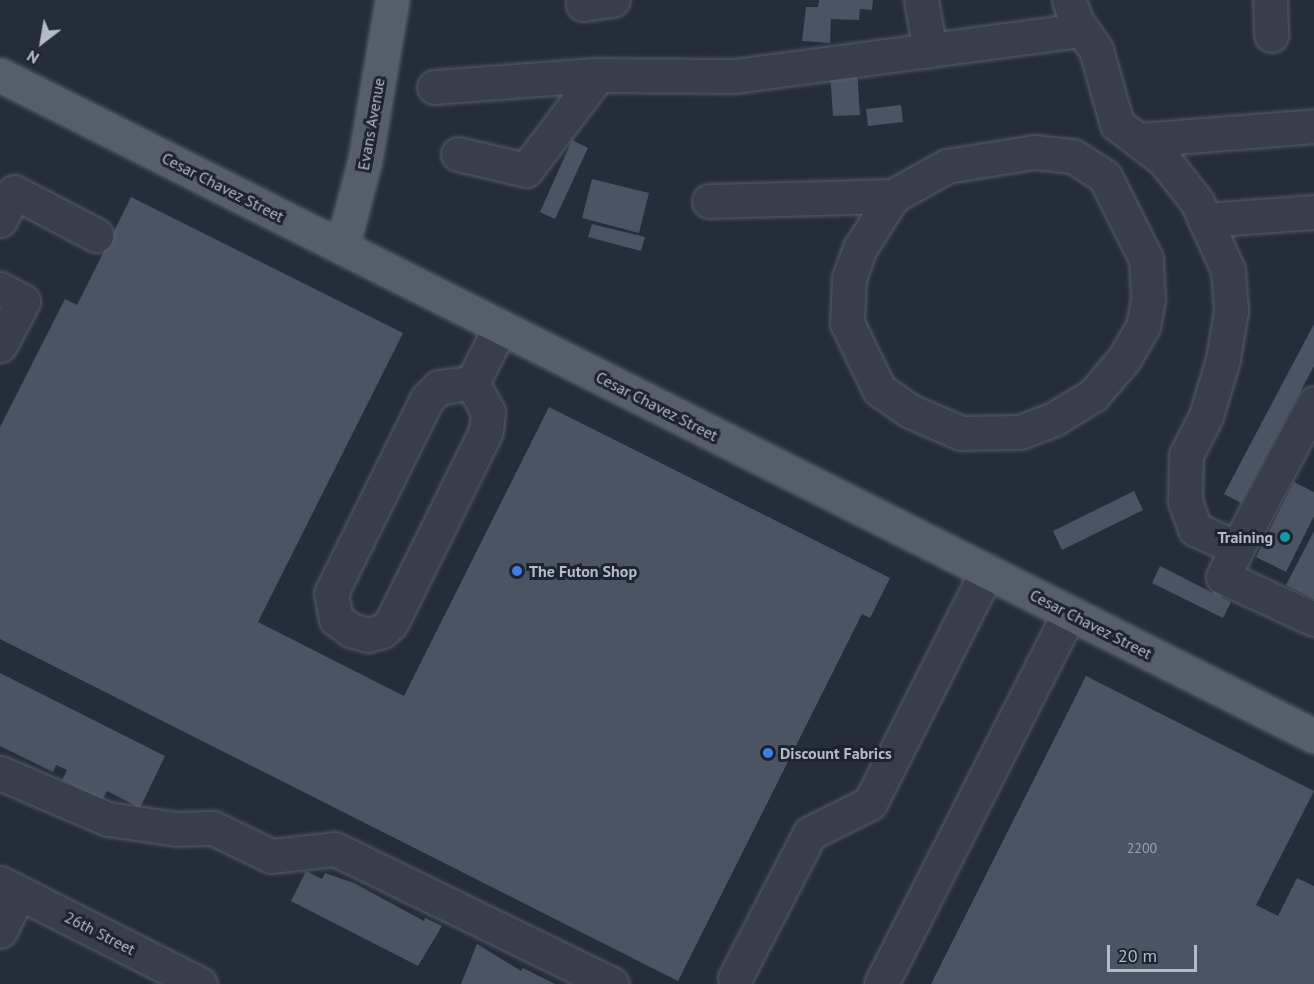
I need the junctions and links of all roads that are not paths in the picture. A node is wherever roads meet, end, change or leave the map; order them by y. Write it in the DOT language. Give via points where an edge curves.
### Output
graph roads {
  1 [pos="583,0"];
  2 [pos="613,0"];
  3 [pos="921,0"];
  4 [pos="1069,0"];
  5 [pos="1270,0"];
  6 [pos="391,11"];
  7 [pos="1082,30"];
  8 [pos="1271,35"];
  9 [pos="930,50"];
  10 [pos="0,75"];
  11 [pos="598,75"];
  12 [pos="434,87"];
  13 [pos="1314,126"];
  14 [pos="1128,132"];
  15 [pos="458,154"];
  16 [pos="1105,177"];
  17 [pos="893,196"];
  18 [pos="709,201"];
  19 [pos="1314,212"];
  20 [pos="0,220"];
  21 [pos="1205,220"];
  22 [pos="96,235"];
  23 [pos="342,247"];
  24 [pos="0,289"];
  25 [pos="500,328"];
  26 [pos="0,345"];
  27 [pos="472,383"];
  28 [pos="1314,403"];
  29 [pos="1237,548"];
  30 [pos="987,571"];
  31 [pos="1069,613"];
  32 [pos="1314,619"];
  33 [pos="1314,736"];
  34 [pos="0,773"];
  35 [pos="9,888"];
  36 [pos="0,931"];
  37 [pos="735,978"];
  38 [pos="200,984"];
  39 [pos="612,984"];
  40 [pos="881,984"];
  1 -- 2 [label="street" via="583,4"];
  3 -- 9 [label="street"];
  4 -- 7 [label="street"];
  5 -- 8 [label="street"];
  6 -- 23 [label="main road, Evans Avenue" via="365,160"];
  7 -- 9 [label="street"];
  7 -- 14 [label="street" via="1096,50"];
  9 -- 11 [label="street" via="735,76"];
  10 -- 23 [label="main road, Cesar Chavez Street"];
  11 -- 12 [label="street"];
  11 -- 15 [label="street" via="526,170"];
  13 -- 14 [label="street"];
  14 -- 16 [label="street"];
  14 -- 21 [label="street" via="1164,160 1197,202"];
  16 -- 17 [label="street" via="1073,156 1034,152 947,166"];
  16 -- 17 [label="street" via="1146,259 1148,298 1143,326 1124,359 1093,395 1054,420 1020,432 961,433 910,411 879,389 847,323 849,278 865,238"];
  17 -- 18 [label="street"];
  19 -- 21 [label="street"];
  20 -- 22 [label="street" via="14,192"];
  21 -- 29 [label="street" via="1228,270 1231,310 1223,359 1206,416 1186,455 1185,501 1195,529"];
  23 -- 25 [label="main road, Cesar Chavez Street"];
  24 -- 26 [label="street" via="23,301"];
  25 -- 27 [label="street"];
  25 -- 30 [label="main road, Cesar Chavez Street"];
  27 -- 27 [label="street" via="440,387 427,399 336,582 331,605 336,619 351,630 368,635 391,623 486,431 488,412"];
  28 -- 29 [label="street"];
  29 -- 32 [label="street" via="1223,577"];
  30 -- 31 [label="main road, Cesar Chavez Street"];
  30 -- 37 [label="street" via="870,803 810,832"];
  31 -- 33 [label="main road, Cesar Chavez Street"];
  31 -- 40 [label="street"];
  34 -- 39 [label="street" via="108,819 177,829 213,828 271,856 336,849"];
  35 -- 36 [label="street"];
  35 -- 38 [label="street, 26th Street"];
}
